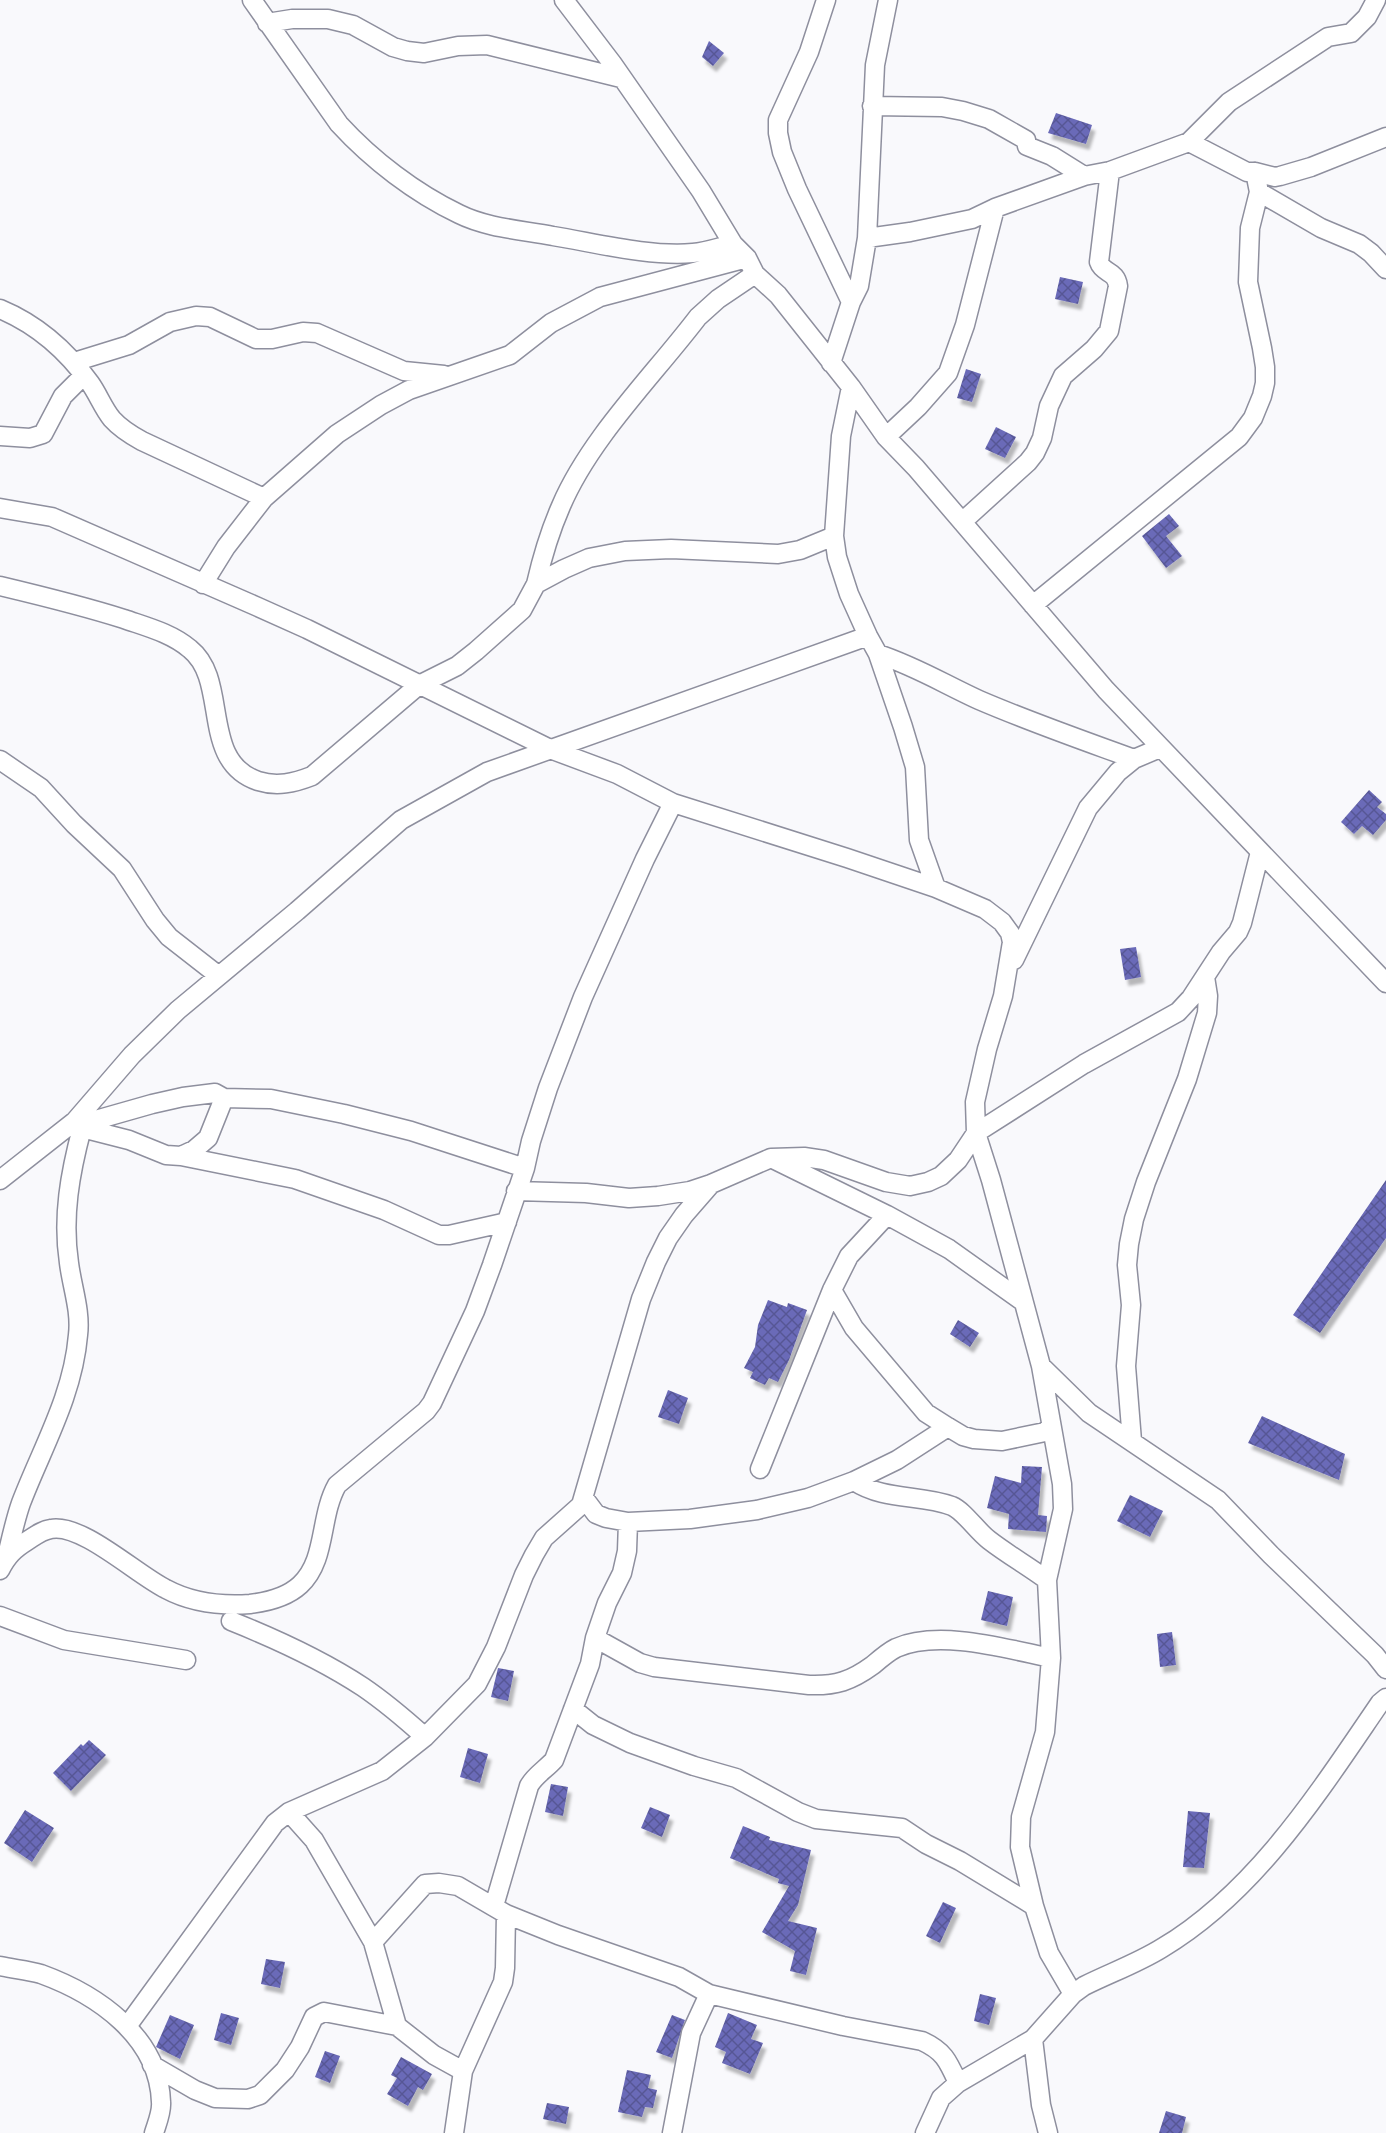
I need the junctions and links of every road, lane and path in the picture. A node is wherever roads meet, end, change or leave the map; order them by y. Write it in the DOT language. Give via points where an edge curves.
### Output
graph roads {
  1 [pos="252,0"];
  2 [pos="564,0"];
  3 [pos="826,0"];
  4 [pos="1376,0"];
  5 [pos="885,1"];
  6 [pos="267,23"];
  7 [pos="621,78"];
  8 [pos="872,106"];
  9 [pos="1386,137"];
  10 [pos="1189,142"];
  11 [pos="1110,171"];
  12 [pos="1255,172"];
  13 [pos="1084,176"];
  14 [pos="1259,192"];
  15 [pos="995,208"];
  16 [pos="867,238"];
  17 [pos="733,244"];
  18 [pos="751,266"];
  19 [pos="1386,269"];
  20 [pos="851,302"];
  21 [pos="0,309"];
  22 [pos="831,363"];
  23 [pos="79,369"];
  24 [pos="449,375"];
  25 [pos="852,387"];
  26 [pos="0,436"];
  27 [pos="886,437"];
  28 [pos="264,498"];
  29 [pos="0,507"];
  30 [pos="962,522"];
  31 [pos="834,536"];
  32 [pos="536,584"];
  33 [pos="203,585"];
  34 [pos="0,586"];
  35 [pos="1033,605"];
  36 [pos="868,636"];
  37 [pos="878,654"];
  38 [pos="419,685"];
  39 [pos="1160,748"];
  40 [pos="550,749"];
  41 [pos="1134,759"];
  42 [pos="0,760"];
  43 [pos="673,803"];
  44 [pos="1260,852"];
  45 [pos="936,888"];
  46 [pos="1009,966"];
  47 [pos="219,976"];
  48 [pos="1205,977"];
  49 [pos="1386,983"];
  50 [pos="224,1098"];
  51 [pos="77,1126"];
  52 [pos="976,1133"];
  53 [pos="181,1156"];
  54 [pos="771,1158"];
  55 [pos="525,1168"];
  56 [pos="0,1180"];
  57 [pos="711,1184"];
  58 [pos="516,1191"];
  59 [pos="887,1215"];
  60 [pos="507,1222"];
  61 [pos="832,1290"];
  62 [pos="1022,1301"];
  63 [pos="1041,1366"];
  64 [pos="948,1427"];
  65 [pos="1050,1427"];
  66 [pos="1132,1442"];
  67 [pos="760,1469"];
  68 [pos="854,1481"];
  69 [pos="584,1498"];
  70 [pos="628,1521"];
  71 [pos="3,1563"];
  72 [pos="1047,1580"];
  73 [pos="0,1616"];
  74 [pos="231,1621"];
  75 [pos="595,1638"];
  76 [pos="1052,1658"];
  77 [pos="186,1660"];
  78 [pos="1386,1669"];
  79 [pos="1386,1698"];
  80 [pos="573,1709"];
  81 [pos="425,1737"];
  82 [pos="289,1812"];
  83 [pos="1034,1906"];
  84 [pos="500,1910"];
  85 [pos="373,1941"];
  86 [pos="0,1966"];
  87 [pos="709,1994"];
  88 [pos="1073,1994"];
  89 [pos="128,2025"];
  90 [pos="397,2026"];
  91 [pos="1032,2038"];
  92 [pos="152,2065"];
  93 [pos="463,2072"];
  94 [pos="958,2083"];
  95 [pos="154,2133"];
  96 [pos="454,2133"];
  97 [pos="672,2133"];
  98 [pos="925,2133"];
  99 [pos="1048,2133"];
  1 -- 6 [label="street"];
  2 -- 7 [label="street"];
  3 -- 20 [label="street" via="809,52 778,120 778,133 797,189"];
  4 -- 10 [label="street" via="1351,33 1328,37 1229,102"];
  5 -- 8 [label="street"];
  6 -- 7 [label="street" via="328,19 407,51 424,53 487,45"];
  6 -- 17 [label="street" via="354,140 411,185 460,215 519,230 663,253 694,253"];
  7 -- 17 [label="street" via="701,191"];
  8 -- 13 [label="street" via="942,107 989,119 1026,140 1027,146"];
  8 -- 16 [label="street"];
  9 -- 12 [label="street" via="1311,168 1275,177"];
  10 -- 11 [label="street"];
  10 -- 12 [label="street" via="1246,172"];
  11 -- 13 [label="street"];
  11 -- 30 [label="street" via="1099,262 1117,279 1109,331 1063,376 1049,405 1040,445 1028,462"];
  12 -- 14 [label="street"];
  13 -- 15 [label="street"];
  14 -- 19 [label="street" via="1321,228 1359,244"];
  14 -- 35 [label="street" via="1250,228 1248,282 1265,367 1262,396 1253,417 1239,436"];
  15 -- 16 [label="street" via="972,219"];
  15 -- 27 [label="street" via="965,325 948,373"];
  16 -- 20 [label="street" via="860,286"];
  17 -- 18 [label="street"];
  18 -- 22 [label="street"];
  18 -- 24 [label="street" via="600,297 551,323 510,355"];
  18 -- 32 [label="street" via="698,317 596,446 561,504"];
  20 -- 22 [label="street"];
  21 -- 23 [label="street" via="35,328"];
  22 -- 25 [label="street"];
  23 -- 24 [label="street" via="170,322 196,316 210,317 256,339 317,333 404,371"];
  23 -- 26 [label="street" via="43,434 30,438"];
  23 -- 28 [label="street" via="123,430"];
  24 -- 28 [label="street" via="409,390 357,420"];
  25 -- 27 [label="street"];
  25 -- 31 [label="street" via="841,436"];
  27 -- 30 [label="street"];
  28 -- 33 [label="street"];
  29 -- 33 [label="street" via="52,518"];
  30 -- 35 [label="street"];
  31 -- 32 [label="street" via="778,554 625,551 589,558"];
  31 -- 36 [label="street" via="849,594"];
  32 -- 38 [label="street" via="522,610 476,651 457,666"];
  33 -- 38 [label="street" via="307,629"];
  34 -- 38 [label="street" via="139,624 171,636 192,650 209,680 225,750 247,777 266,783 288,783 312,776"];
  35 -- 39 [label="street"];
  36 -- 37 [label="street"];
  36 -- 40 [label="street"];
  37 -- 41 [label="street" via="905,662 1017,715"];
  37 -- 45 [label="street" via="915,767 918,840"];
  38 -- 40 [label="street"];
  39 -- 41 [label="street"];
  39 -- 44 [label="street"];
  40 -- 43 [label="street" via="616,774"];
  40 -- 47 [label="street" via="487,772 400,820"];
  41 -- 46 [label="street" via="1088,808"];
  42 -- 47 [label="street" via="40,788 122,869 169,937"];
  43 -- 45 [label="street"];
  43 -- 55 [label="street" via="584,997 548,1088"];
  44 -- 48 [label="street" via="1242,923"];
  44 -- 49 [label="street"];
  45 -- 46 [label="street" via="985,909 1002,922 1012,942"];
  46 -- 52 [label="street" via="975,1102"];
  47 -- 51 [label="street" via="132,1055"];
  48 -- 52 [label="street" via="1178,1012 1084,1064"];
  48 -- 66 [label="street" via="1207,1013 1180,1098 1146,1182 1129,1244 1131,1305 1126,1366"];
  50 -- 51 [label="street" via="215,1093 183,1097"];
  50 -- 53 [label="street" via="208,1138"];
  50 -- 55 [label="street" via="271,1098 344,1114"];
  51 -- 53 [label="street" via="166,1155"];
  51 -- 56 [label="street"];
  51 -- 71 [label="street" via="66,1218 78,1318 76,1345 65,1398 21,1503"];
  52 -- 54 [label="street" via="958,1160 941,1176 910,1186 886,1182 824,1160"];
  52 -- 62 [label="street"];
  53 -- 60 [label="street" via="295,1179 439,1234"];
  54 -- 57 [label="street"];
  54 -- 59 [label="street"];
  55 -- 58 [label="street"];
  57 -- 58 [label="street" via="690,1191 629,1198"];
  57 -- 69 [label="street" via="668,1238 641,1299"];
  58 -- 60 [label="street"];
  59 -- 61 [label="street" via="849,1256"];
  59 -- 62 [label="street" via="949,1249"];
  60 -- 71 [label="street" via="475,1311 432,1403 337,1485 316,1565 299,1587 269,1602 215,1604 190,1599 157,1584 85,1536 64,1528 39,1533"];
  61 -- 64 [label="street" via="854,1328 926,1413"];
  61 -- 67 [label="street"];
  62 -- 63 [label="street"];
  63 -- 65 [label="street"];
  63 -- 66 [label="street" via="1089,1413"];
  64 -- 65 [label="street" via="974,1439 1002,1441 1045,1432"];
  64 -- 68 [label="street"];
  65 -- 72 [label="street" via="1063,1509"];
  66 -- 78 [label="street" via="1218,1500"];
  68 -- 70 [label="street" via="808,1498 728,1515"];
  68 -- 72 [label="street" via="875,1492 953,1506 989,1540"];
  69 -- 70 [label="street" via="596,1514"];
  69 -- 81 [label="street" via="544,1539 534,1555 477,1684"];
  70 -- 75 [label="street" via="622,1573"];
  72 -- 76 [label="street"];
  73 -- 77 [label="street" via="64,1640"];
  74 -- 81 [label="street" via="345,1676"];
  75 -- 76 [label="street" via="654,1667 830,1686 862,1673 895,1649 917,1642 972,1643"];
  75 -- 80 [label="street"];
  76 -- 83 [label="street" via="1045,1732 1021,1817 1020,1847"];
  79 -- 88 [label="street" via="1319,1791 1235,1892 1162,1948"];
  80 -- 83 [label="street" via="593,1725 630,1743 736,1778 798,1812 816,1818 902,1828"];
  80 -- 84 [label="street" via="554,1760 529,1786"];
  81 -- 82 [label="street" via="382,1771"];
  82 -- 85 [label="street" via="314,1840"];
  82 -- 89 [label="street" via="275,1822"];
  83 -- 88 [label="street" via="1049,1953"];
  84 -- 85 [label="street" via="459,1886 425,1884"];
  84 -- 87 [label="street" via="558,1935 680,1977"];
  84 -- 93 [label="street" via="506,1968 503,1982"];
  85 -- 90 [label="street"];
  86 -- 89 [label="street" via="39,1973 88,1995"];
  87 -- 94 [label="street" via="922,2041 948,2060"];
  87 -- 97 [label="street" via="691,2033"];
  88 -- 91 [label="street"];
  89 -- 92 [label="street"];
  90 -- 92 [label="street" via="318,2013 285,2070 260,2095 248,2098 215,2098"];
  90 -- 93 [label="street"];
  91 -- 94 [label="street"];
  91 -- 99 [label="street"];
  92 -- 95 [label="street" via="161,2103"];
  93 -- 96 [label="street"];
  94 -- 98 [label="street" via="941,2098"];
}
